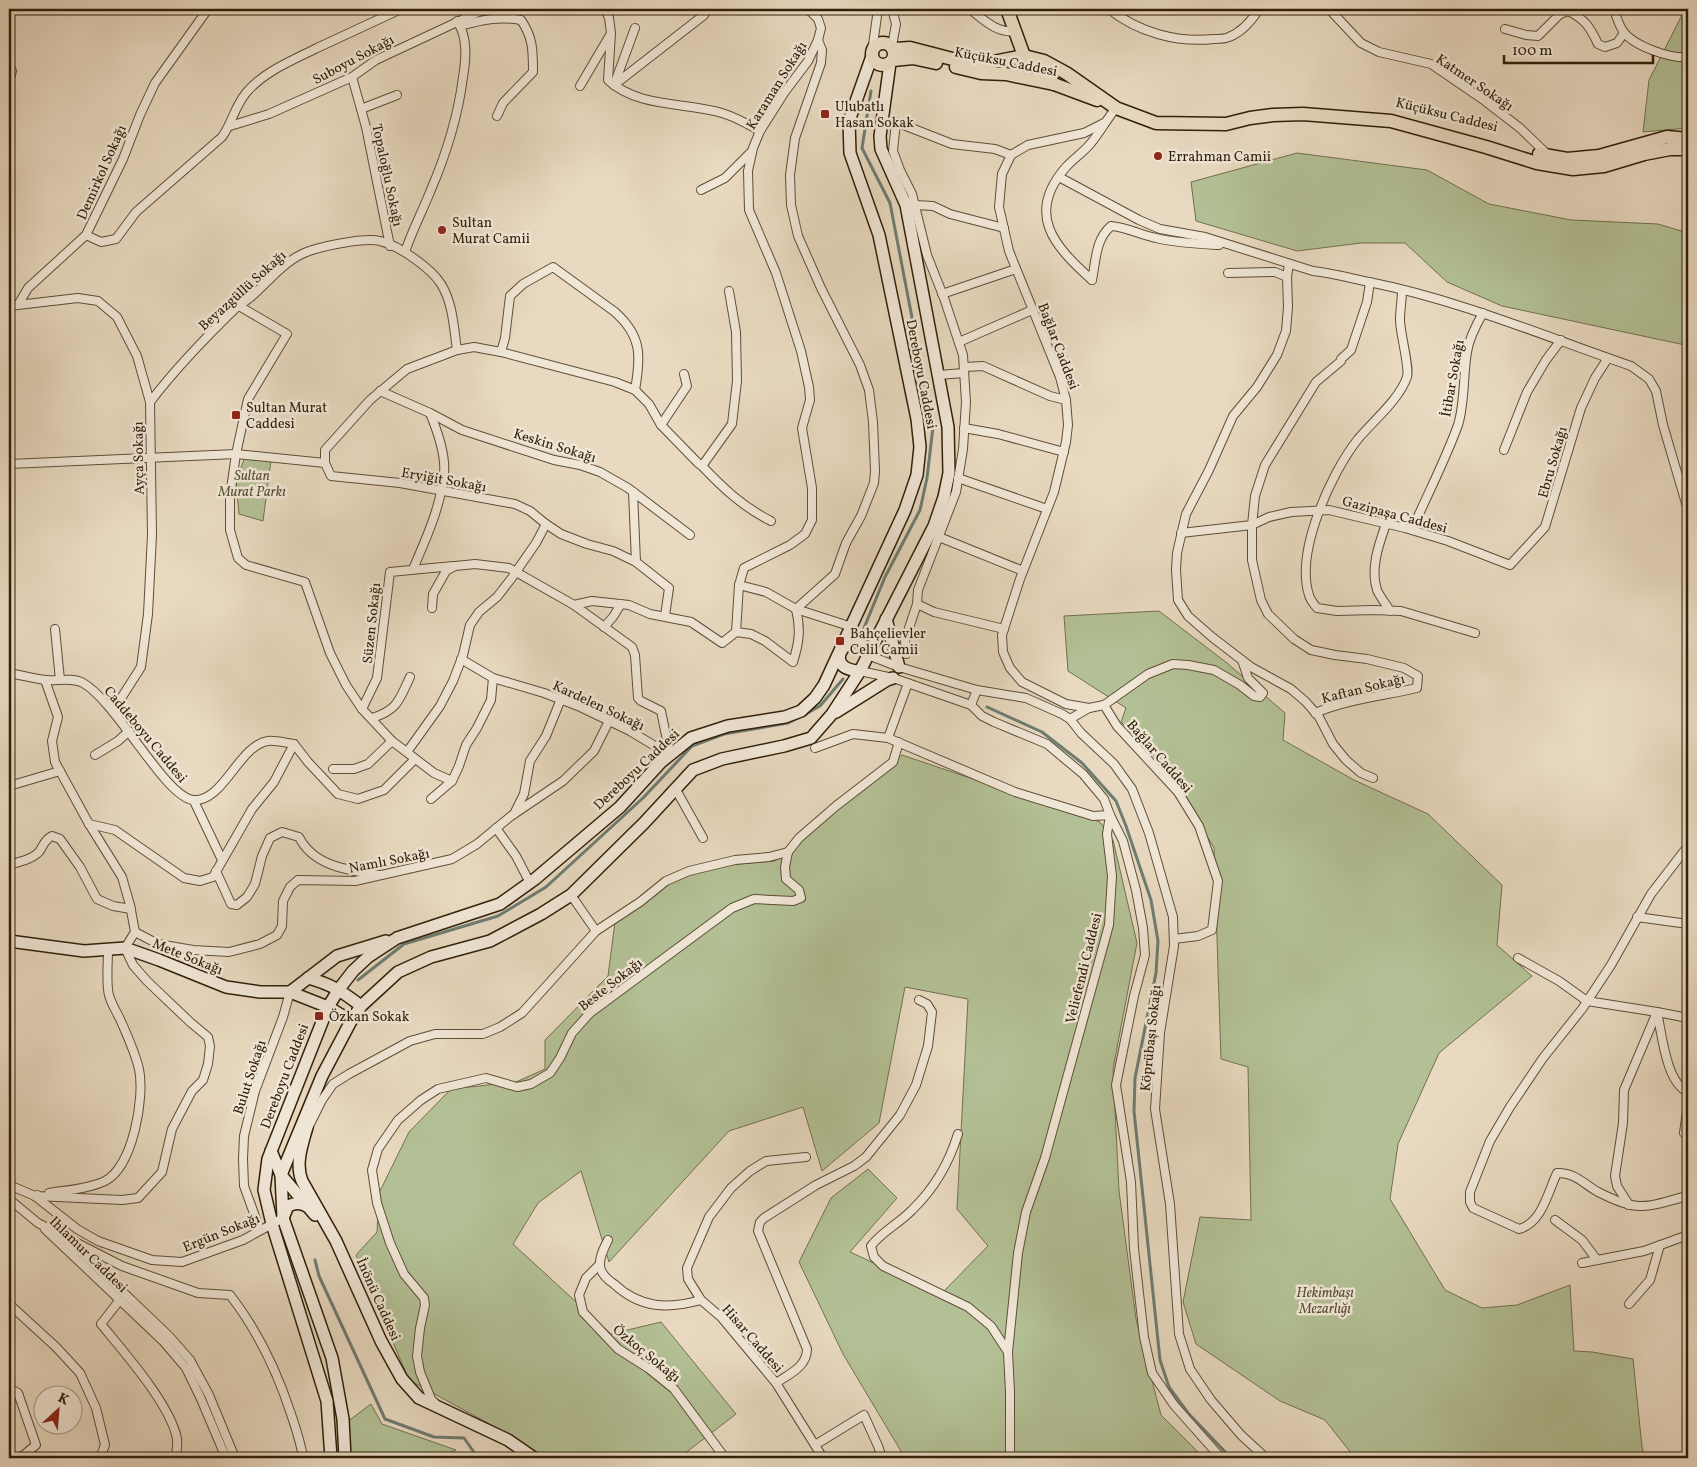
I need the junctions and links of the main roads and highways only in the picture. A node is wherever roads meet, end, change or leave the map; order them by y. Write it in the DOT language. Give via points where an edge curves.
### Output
graph roads {
  1 [pos="1007,9"];
  2 [pos="1017,32"];
  3 [pos="872,54"];
  4 [pos="892,55"];
  5 [pos="1024,56"];
  6 [pos="1004,60"];
  7 [pos="1044,61"];
  8 [pos="1006,74"];
  9 [pos="1054,84"];
  10 [pos="1113,106"];
  11 [pos="1196,124"];
  12 [pos="1688,139"];
  13 [pos="1688,149"];
  14 [pos="886,619"];
  15 [pos="840,651"];
  16 [pos="868,655"];
  17 [pos="899,667"];
  18 [pos="860,671"];
  19 [pos="893,678"];
  20 [pos="832,714"];
  21 [pos="397,938"];
  22 [pos="9,941"];
  23 [pos="308,978"];
  24 [pos="339,989"];
  25 [pos="290,992"];
  26 [pos="361,1006"];
  27 [pos="328,1007"];
  28 [pos="351,1020"];
  29 [pos="317,1087"];
  30 [pos="271,1151"];
  31 [pos="281,1175"];
  32 [pos="309,1207"];
  33 [pos="283,1218"];
  34 [pos="336,1241"];
  35 [pos="331,1458"];
  36 [pos="345,1458"];
  37 [pos="534,1458"];
  1 -- 2 [label="main road"];
  2 -- 5 [label="main road"];
  2 -- 6 [label="main road"];
  2 -- 7 [label="main road"];
  3 -- 4 [label="main road" via="874,60 883,65"];
  3 -- 4 [label="main road" via="878,43 886,42"];
  3 -- 15 [label="main road, Dereboyu Caddesi" via="849,121 850,153 880,235 920,447 917,475 905,510"];
  4 -- 6 [label="main road, Küçüksu Caddesi" via="910,48 964,62"];
  4 -- 8 [label="main road, Küçüksu Caddesi" via="981,73"];
  4 -- 14 [label="main road" via="880,136 881,149 906,206 948,427 949,473 934,526"];
  5 -- 6 [label="main road, Küçüksu Caddesi"];
  5 -- 7 [label="main road, Küçüksu Caddesi"];
  5 -- 8 [label="main road" via="1020,65"];
  5 -- 9 [label="main road"];
  7 -- 10 [label="main road, Küçüksu Caddesi"];
  8 -- 9 [label="main road, Küçüksu Caddesi"];
  9 -- 10 [label="main road, Küçüksu Caddesi"];
  10 -- 11 [label="main road, Küçüksu Caddesi" via="1156,123"];
  11 -- 12 [label="main road, Küçüksu Caddesi" via="1256,111 1306,106 1395,115 1552,158 1567,159 1599,156 1667,137"];
  11 -- 13 [label="main road, Küçüksu Caddesi" via="1226,124 1273,115 1303,114 1391,121 1538,163 1573,169 1604,166 1670,149"];
  14 -- 16 [label="main road"];
  14 -- 17 [label="main road"];
  15 -- 16 [label="main road" via="847,644 856,642 864,646"];
  15 -- 18 [label="main road" via="842,665 849,670"];
  15 -- 21 [label="main road, Dereboyu Caddesi" via="816,698 802,711 785,717 728,726 691,738 620,807 530,883 500,904"];
  16 -- 18 [label="main road"];
  18 -- 20 [label="main road"];
  19 -- 20 [label="main road"];
  20 -- 26 [label="main road" via="811,738 693,770 571,895 490,941 431,957 398,972"];
  21 -- 23 [label="main road" via="337,956"];
  21 -- 24 [label="main road, Dereboyu Caddesi" via="352,971"];
  22 -- 25 [label="main road, Mete Sokağı" via="84,951 125,948 226,987"];
  23 -- 24 [label="main road"];
  23 -- 25 [label="main road"];
  24 -- 26 [label="main road"];
  24 -- 27 [label="main road, Dereboyu Caddesi"];
  25 -- 27 [label="main road, Mete Sokağı"];
  26 -- 28 [label="main road"];
  27 -- 28 [label="main road, Mete Sokağı"];
  27 -- 30 [label="main road, Dereboyu Caddesi"];
  28 -- 29 [label="main road"];
  29 -- 31 [label="main road"];
  29 -- 34 [label="main road, İnönü Caddesi" via="298,1171"];
  30 -- 31 [label="main road"];
  30 -- 35 [label="main road, Dereboyu Caddesi" via="264,1190 327,1401"];
  31 -- 32 [label="main road"];
  31 -- 33 [label="main road"];
  32 -- 33 [label="main road" via="294,1203 288,1206"];
  32 -- 34 [label="main road"];
  33 -- 36 [label="main road" via="332,1358 343,1419"];
  34 -- 37 [label="main road, İnönü Caddesi" via="381,1341 402,1379 419,1398 508,1440"];
}
